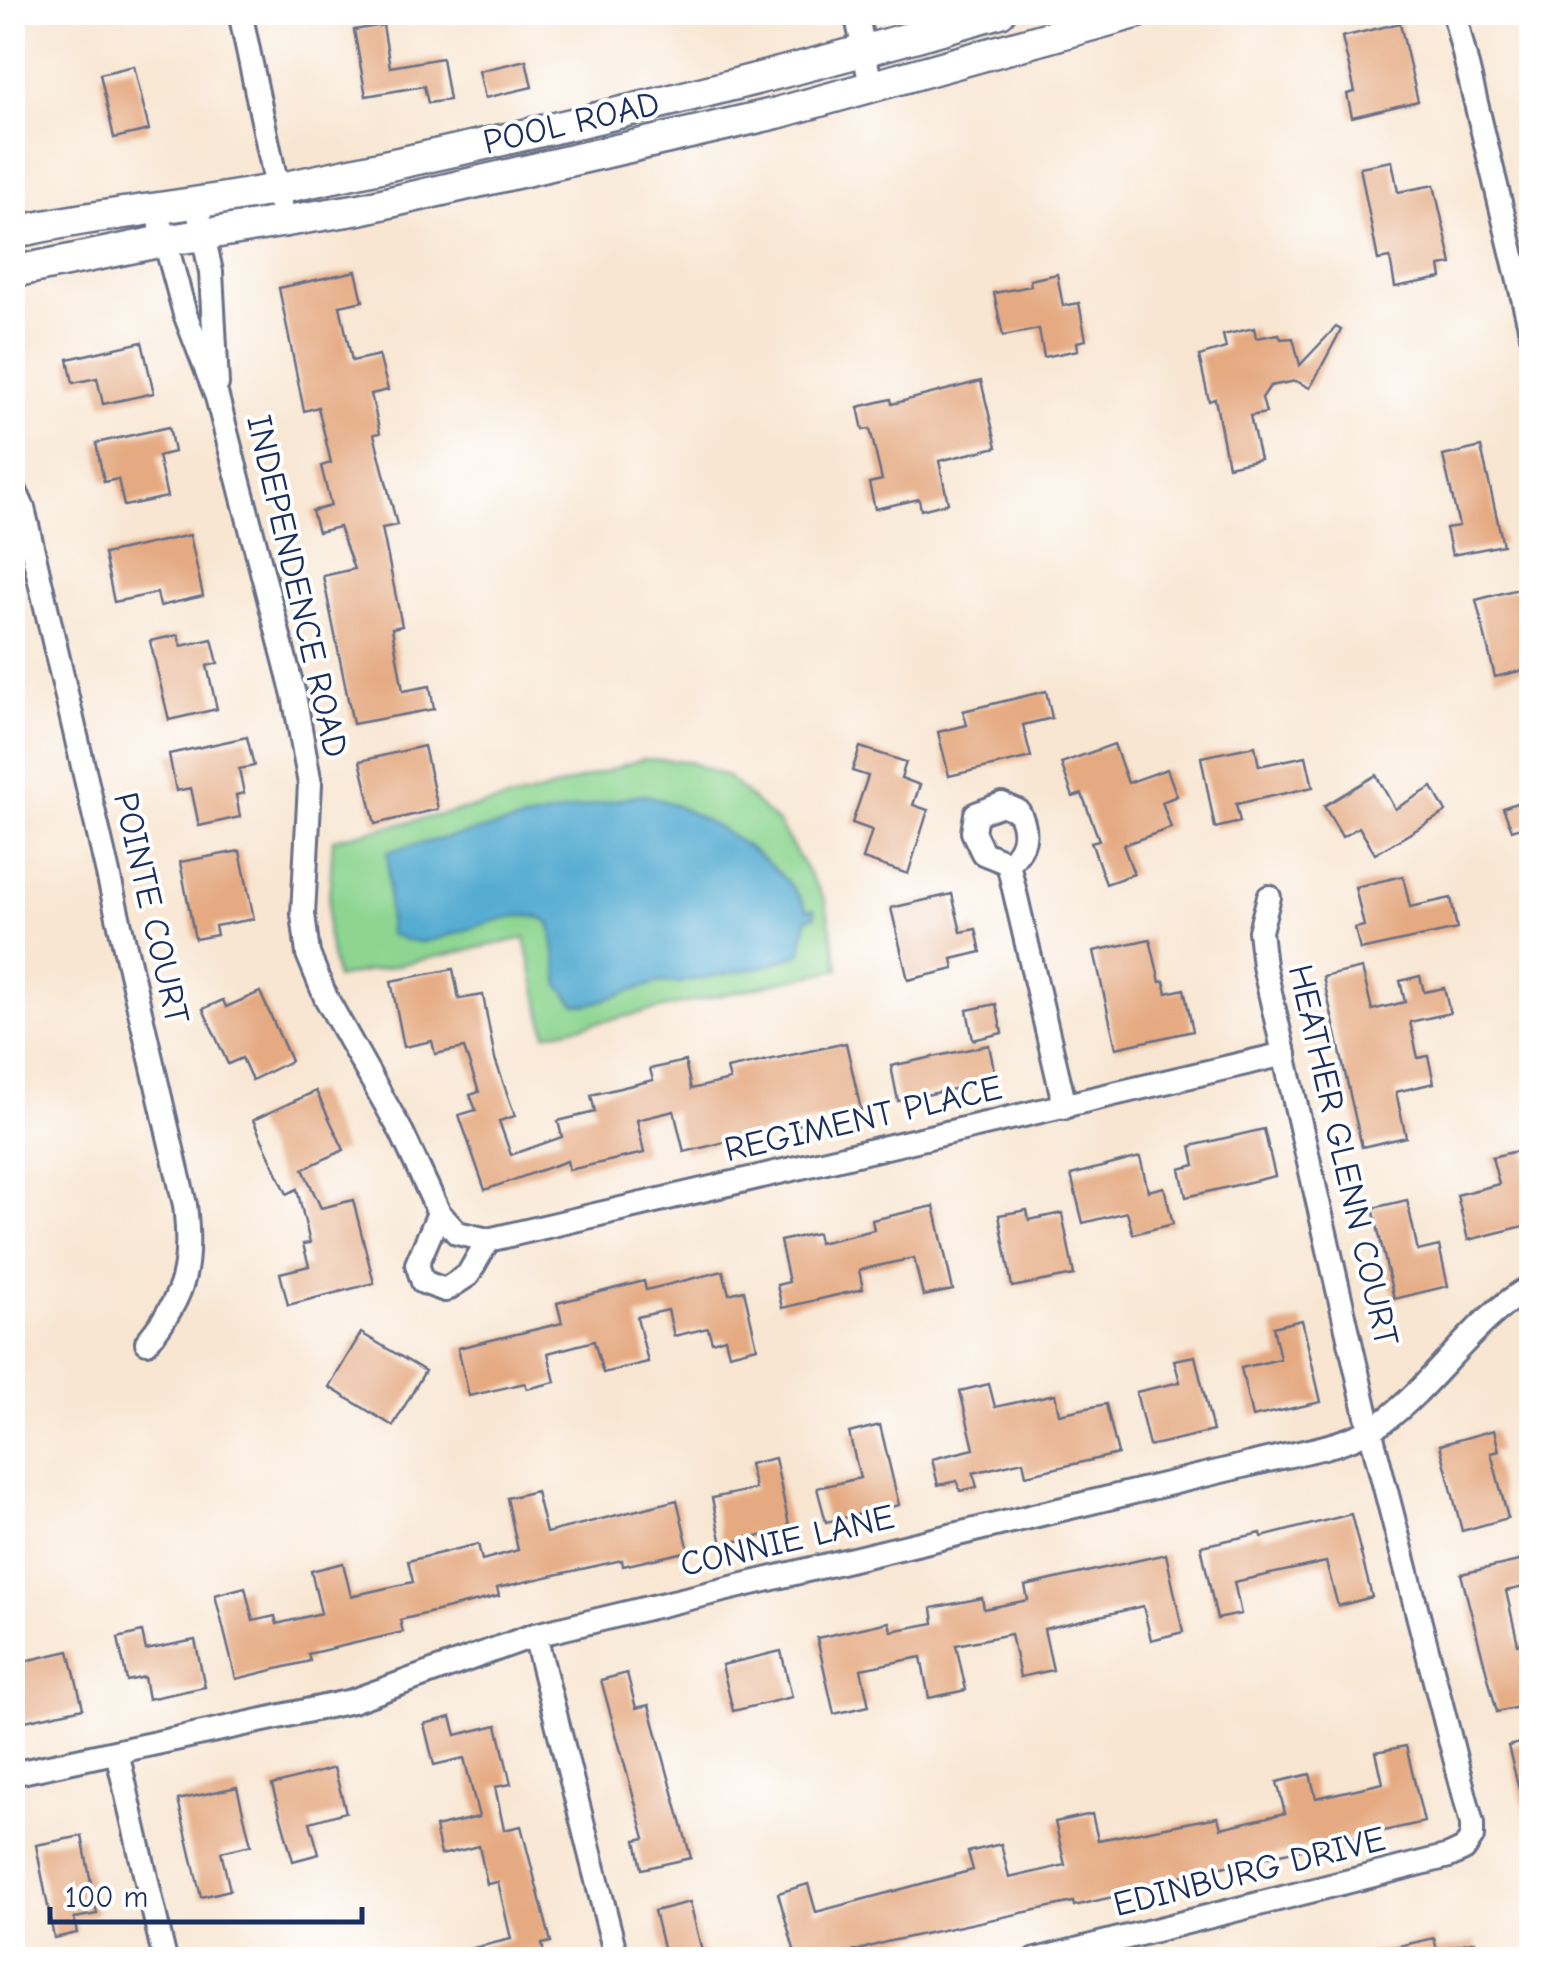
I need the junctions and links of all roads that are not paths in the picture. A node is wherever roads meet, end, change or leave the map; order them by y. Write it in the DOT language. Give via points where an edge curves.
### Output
graph roads {
  1 [pos="240,12"];
  2 [pos="856,12"];
  3 [pos="1000,12"];
  4 [pos="1140,12"];
  5 [pos="1454,12"];
  6 [pos="864,54"];
  7 [pos="871,86"];
  8 [pos="277,189"];
  9 [pos="196,201"];
  10 [pos="156,205"];
  11 [pos="285,225"];
  12 [pos="12,233"];
  13 [pos="202,236"];
  14 [pos="164,241"];
  15 [pos="12,272"];
  16 [pos="1532,335"];
  17 [pos="217,397"];
  18 [pos="12,484"];
  19 [pos="1008,864"];
  20 [pos="1269,897"];
  21 [pos="1285,1054"];
  22 [pos="1065,1107"];
  23 [pos="439,1213"];
  24 [pos="457,1233"];
  25 [pos="488,1240"];
  26 [pos="1532,1286"];
  27 [pos="147,1342"];
  28 [pos="1370,1428"];
  29 [pos="534,1635"];
  30 [pos="117,1752"];
  31 [pos="12,1774"];
  32 [pos="1472,1837"];
  33 [pos="1036,1959"];
  34 [pos="166,1960"];
  35 [pos="617,1960"];
  1 -- 8 [label="street"];
  2 -- 6 [label="street"];
  3 -- 6 [label="main road, POOL ROAD"];
  4 -- 7 [label="main road, POOL ROAD"];
  5 -- 16 [label="street"];
  6 -- 7 [label="street"];
  6 -- 8 [label="main road, POOL ROAD"];
  7 -- 11 [label="main road, POOL ROAD"];
  8 -- 9 [label="main road, POOL ROAD"];
  8 -- 11 [label="street"];
  9 -- 10 [label="main road, POOL ROAD"];
  9 -- 13 [label="street, INDEPENDENCE ROAD"];
  10 -- 12 [label="main road, POOL ROAD"];
  10 -- 14 [label="street, INDEPENDENCE ROAD"];
  11 -- 13 [label="main road, POOL ROAD"];
  13 -- 14 [label="main road, POOL ROAD"];
  13 -- 17 [label="street, INDEPENDENCE ROAD" via="216,318"];
  14 -- 15 [label="main road, POOL ROAD"];
  14 -- 17 [label="street, INDEPENDENCE ROAD"];
  17 -- 23 [label="street, INDEPENDENCE ROAD" via="294,694 310,784 308,954"];
  18 -- 27 [label="street, POINTE COURT" via="23,508 186,1205 187,1274 175,1308"];
  19 -- 22 [label="street"];
  20 -- 21 [label="street, HEATHER GLENN COURT" via="1260,932"];
  21 -- 22 [label="street, REGIMENT PLACE"];
  21 -- 28 [label="street, HEATHER GLENN COURT"];
  22 -- 25 [label="street, REGIMENT PLACE"];
  23 -- 24 [label="street, INDEPENDENCE ROAD"];
  23 -- 25 [label="street" via="417,1264 424,1282 445,1290 468,1275"];
  24 -- 25 [label="street, REGIMENT PLACE"];
  26 -- 28 [label="street, CONNIE LANE"];
  28 -- 29 [label="street, CONNIE LANE" via="1252,1464"];
  28 -- 32 [label="street, HEATHER GLENN COURT"];
  29 -- 30 [label="street, CONNIE LANE" via="352,1701"];
  29 -- 35 [label="street"];
  30 -- 31 [label="street, CONNIE LANE"];
  30 -- 34 [label="street"];
  32 -- 33 [label="street, EDINBURG DRIVE" via="1449,1856 1390,1874"];
}
